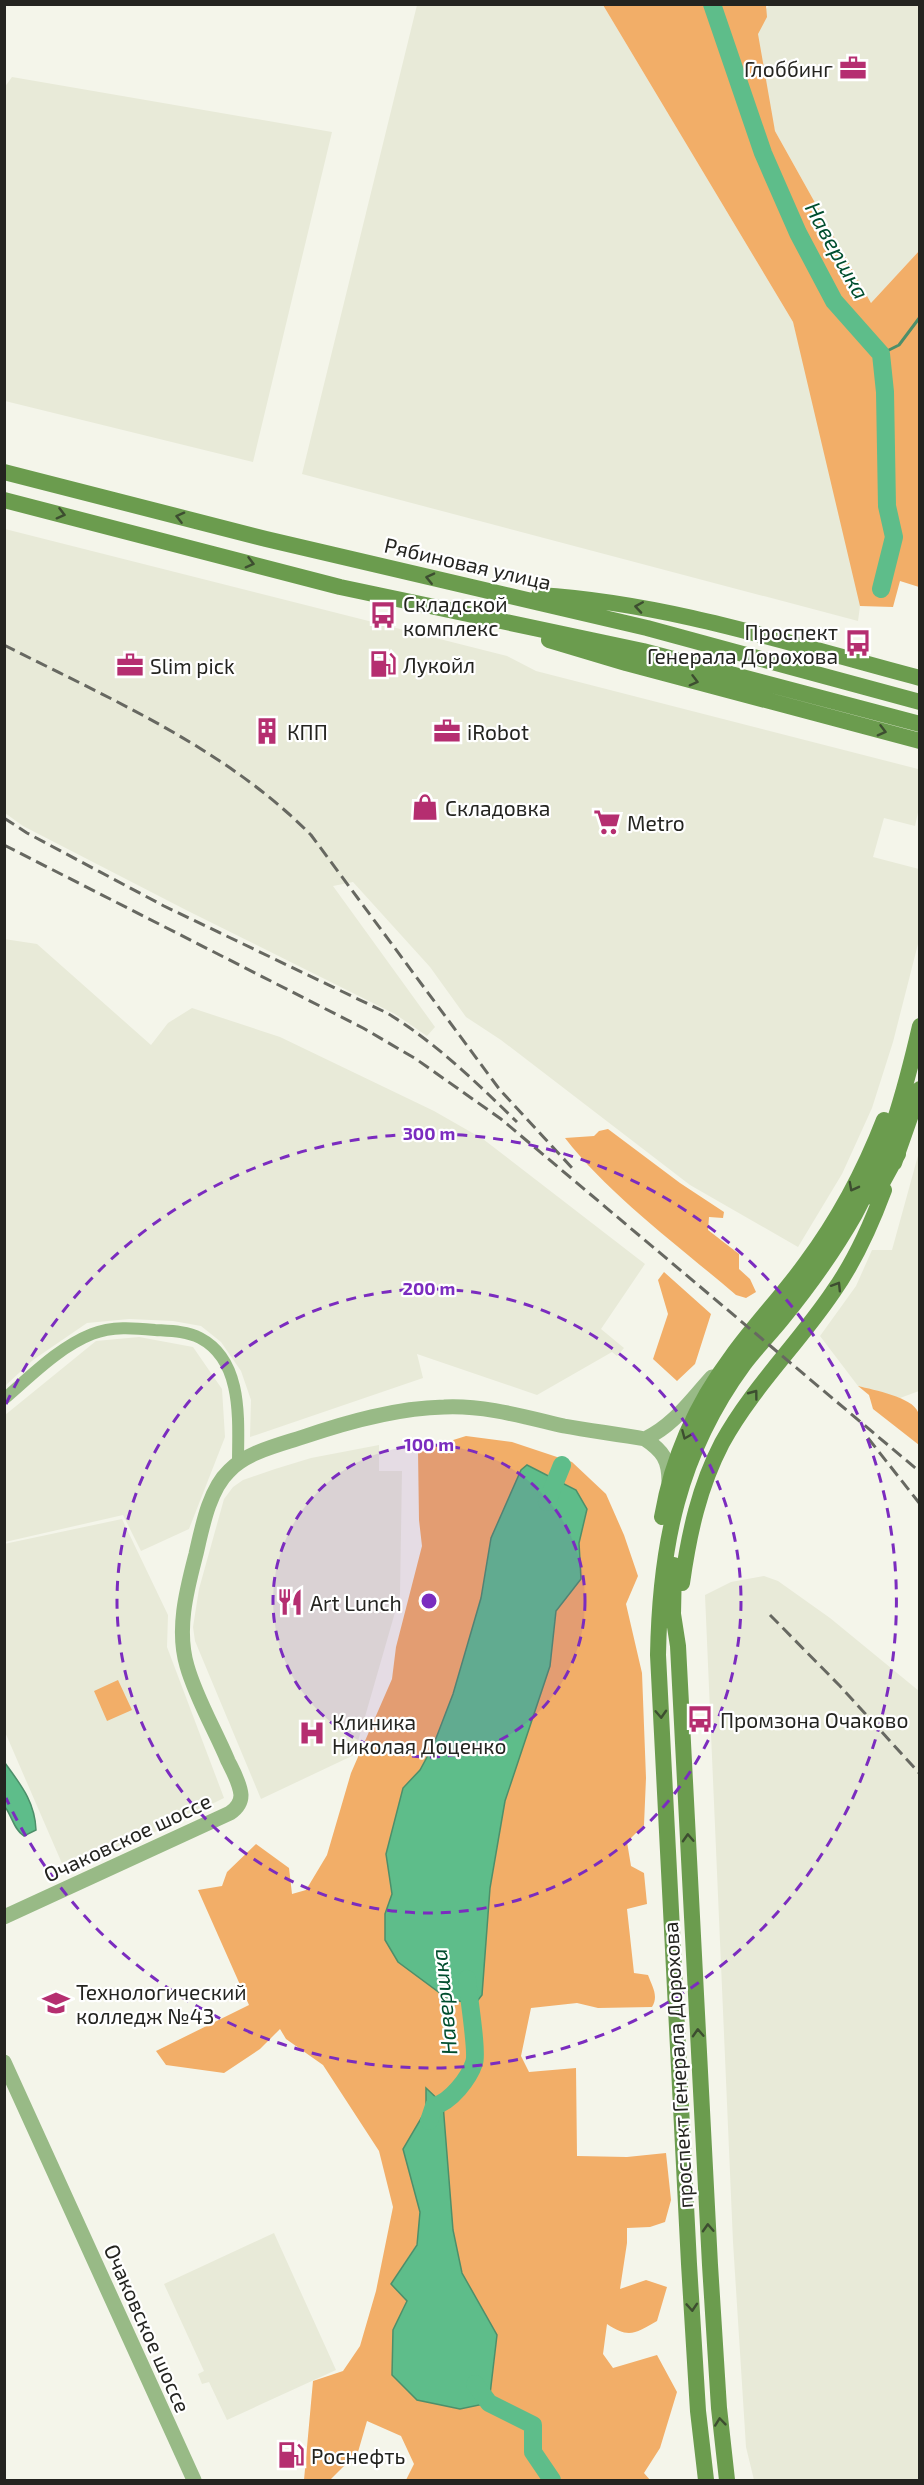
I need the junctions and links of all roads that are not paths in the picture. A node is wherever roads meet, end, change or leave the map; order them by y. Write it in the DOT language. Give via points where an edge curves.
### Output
graph roads {
  1 [pos="4,472"];
  2 [pos="4,500"];
  3 [pos="487,591"];
  4 [pos="497,620"];
  5 [pos="920,678"];
  6 [pos="920,702"];
  7 [pos="920,724"];
  8 [pos="920,741"];
  9 [pos="920,1016"];
  10 [pos="920,1026"];
  11 [pos="920,1089"];
  12 [pos="748,1335"];
  13 [pos="4,1399"];
  14 [pos="645,1439"];
  15 [pos="238,1463"];
  16 [pos="668,1486"];
  17 [pos="658,1655"];
  18 [pos="4,1917"];
  19 [pos="4,2061"];
  20 [pos="194,2481"];
  21 [pos="706,2481"];
  22 [pos="727,2481"];
  3 -- 1 [label="main road, Рябиновая улица, one-way"];
  2 -- 4 [label="main road, one-way" via="340,587"];
  5 -- 3 [label="main road, one-way" via="675,613 572,597"];
  3 -- 6 [label="main road, Рябиновая улица" via="647,628"];
  4 -- 7 [label="main road" via="643,651"];
  4 -- 8 [label="main road, one-way" via="565,646"];
  9 -- 12 [label="main road, проспект Генерала Дорохова, one-way" via="887,1113 852,1189 808,1261"];
  10 -- 17 [label="main road, проспект Генерала Дорохова" via="885,1149 855,1213 808,1285 730,1384 692,1455 666,1547"];
  22 -- 11 [label="main road, проспект Генерала Дорохова, one-way" via="710,2276 678,1646 686,1551 710,1467 731,1428 835,1290 866,1234"];
  12 -- 14 [label="street" via="675,1419"];
  12 -- 16 [label="main road, проспект Генерала Дорохова, one-way" via="696,1414"];
  13 -- 15 [label="street" via="53,1358 91,1334 125,1328 188,1334 211,1346 234,1383"];
  14 -- 15 [label="street, Очаковское шоссе" via="479,1408 445,1407 393,1413 331,1428"];
  14 -- 16 [label="street" via="667,1459"];
  15 -- 18 [label="street, Очаковское шоссе" via="219,1484 200,1536 186,1600 183,1643 186,1665 236,1779 239,1803 230,1814"];
  16 -- 17 [label="main road, проспект Генерала Дорохова" via="653,1581"];
  17 -- 21 [label="main road, проспект Генерала Дорохова, one-way" via="689,2264"];
  19 -- 20 [label="street, Очаковское шоссе"];
}
